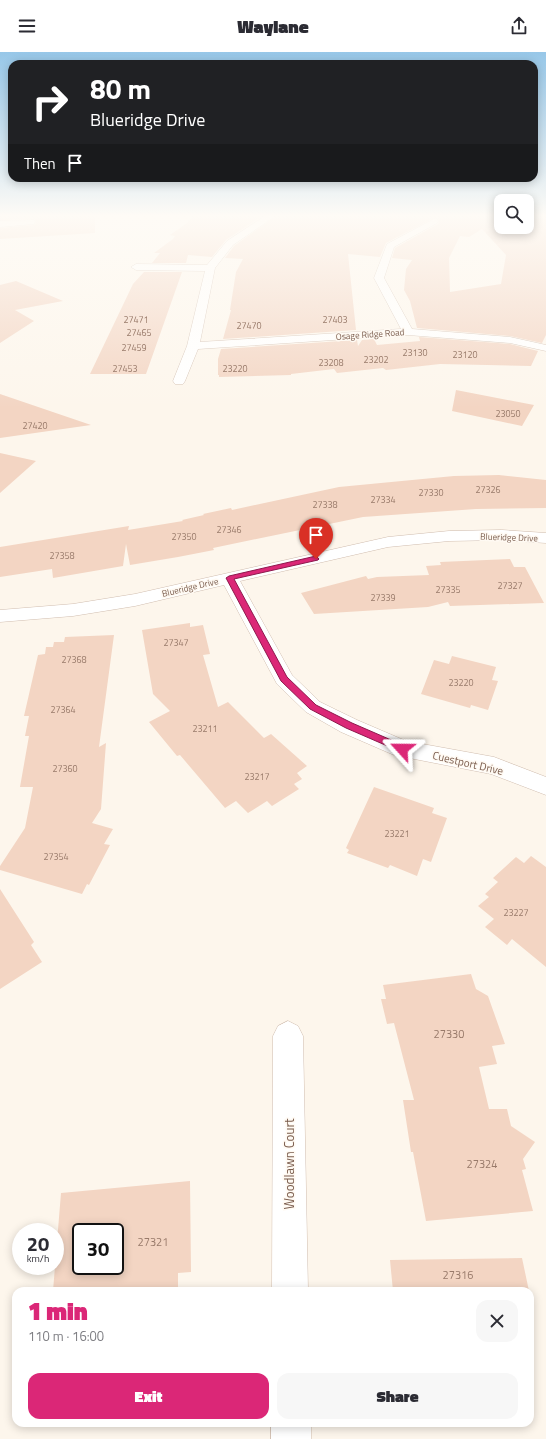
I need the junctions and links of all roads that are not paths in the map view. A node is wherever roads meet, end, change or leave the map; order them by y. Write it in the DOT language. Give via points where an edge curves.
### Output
graph roads {
  1 [pos="208,279"];
  2 [pos="379,279"];
  3 [pos="408,332"];
  4 [pos="193,346"];
  5 [pos="546,348"];
  6 [pos="179,381"];
  7 [pos="546,538"];
  8 [pos="229,578"];
  9 [pos="0,616"];
  10 [pos="546,786"];
  11 [pos="288,1036"];
  12 [pos="290,1287"];
  13 [pos="291,1427"];
  14 [pos="291,1439"];
  1 -- 4 [label="street"];
  2 -- 3 [label="street"];
  3 -- 4 [label="street, Osage Ridge Road"];
  3 -- 5 [label="street, Osage Ridge Road" via="510,340"];
  4 -- 6 [label="street"];
  7 -- 8 [label="street, Blueridge Drive" via="502,535 449,536 388,542"];
  8 -- 9 [label="street, Blueridge Drive" via="135,600 73,610"];
  8 -- 10 [label="street, Cuestport Drive" via="284,678 313,707 402,749 494,766"];
  11 -- 12 [label="street, Woodlawn Court"];
  13 -- 14 [label="street"];
}
